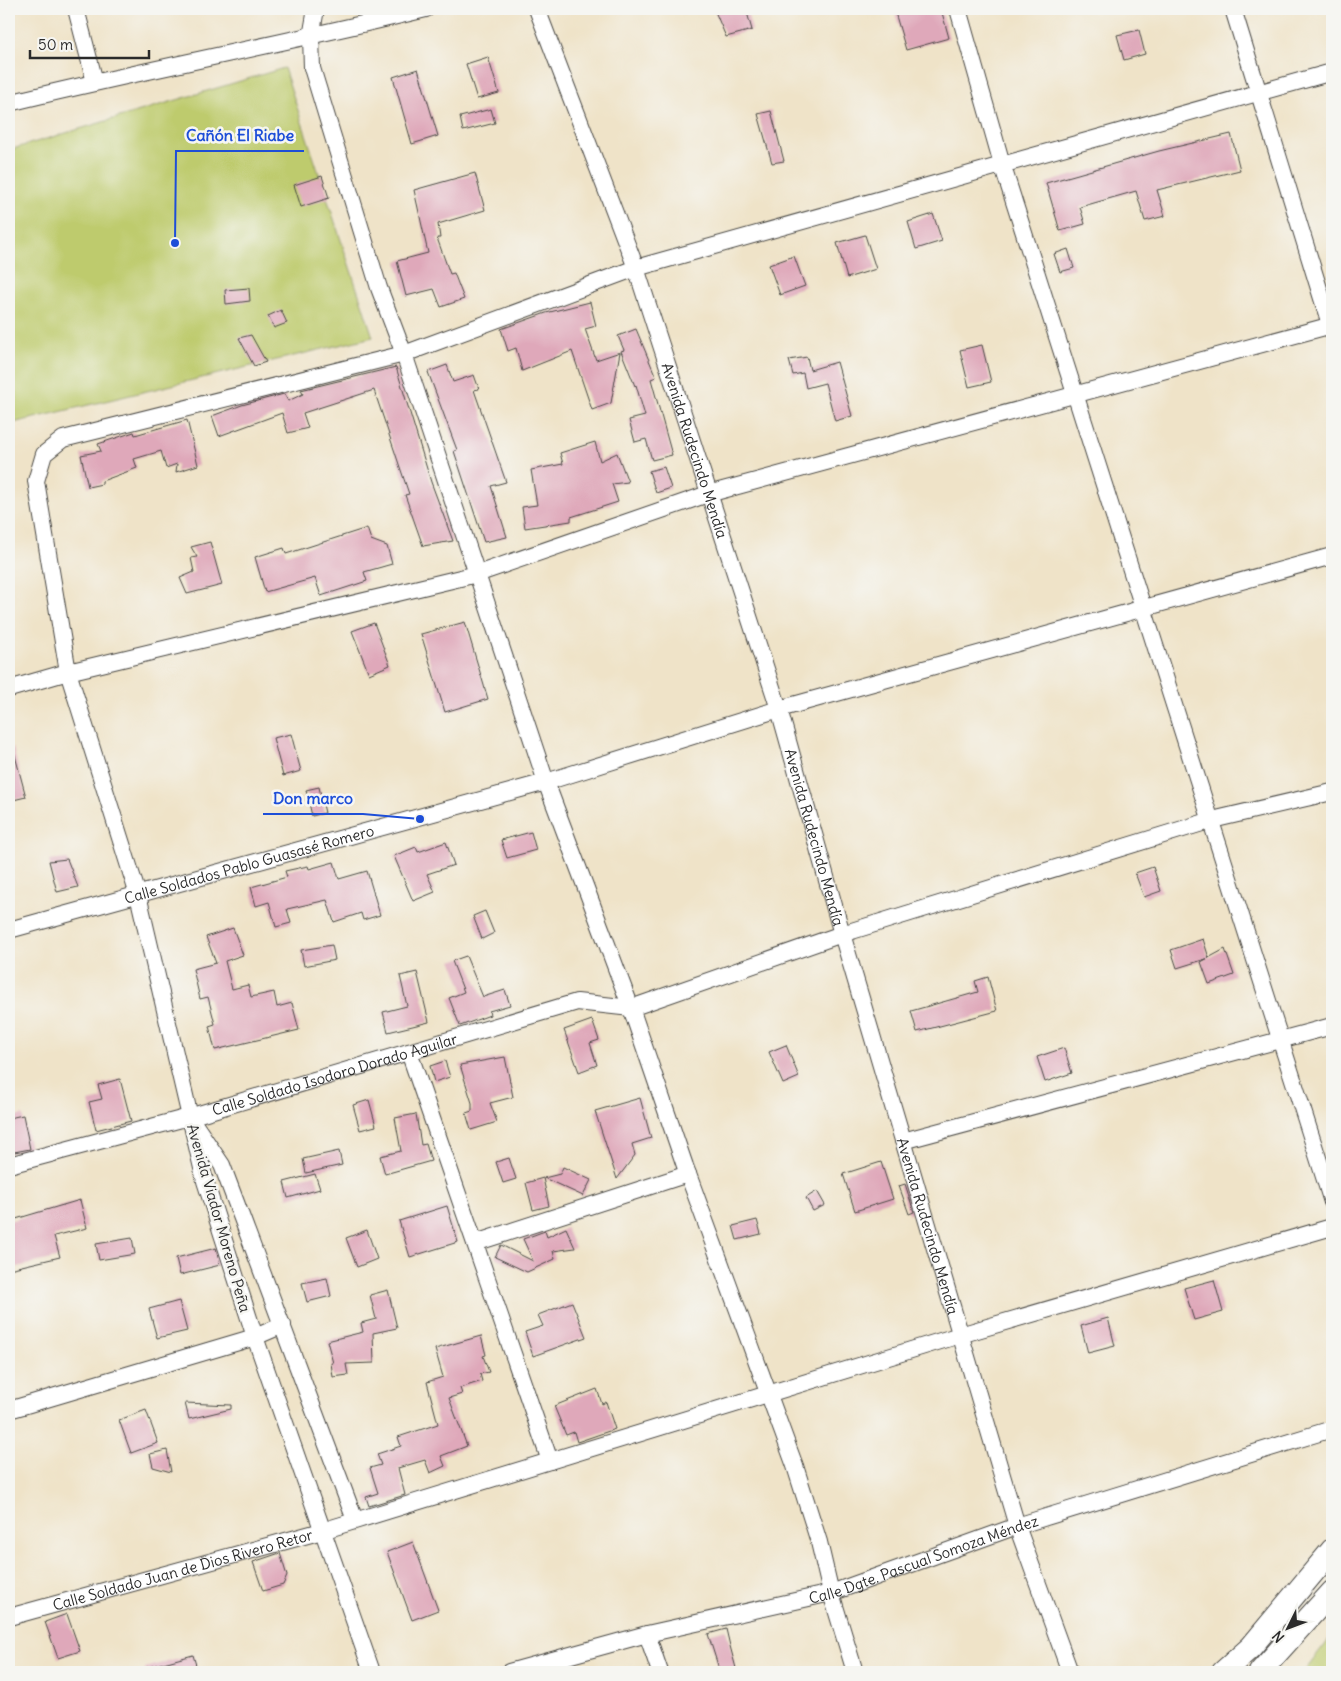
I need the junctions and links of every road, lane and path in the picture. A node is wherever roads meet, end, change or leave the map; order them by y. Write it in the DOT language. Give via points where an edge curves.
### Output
graph roads {
  1 [pos="76,9"];
  2 [pos="316,9"];
  3 [pos="426,9"];
  4 [pos="537,9"];
  5 [pos="958,9"];
  6 [pos="1233,9"];
  7 [pos="311,37"];
  8 [pos="1332,72"];
  9 [pos="95,82"];
  10 [pos="1259,92"];
  11 [pos="9,103"];
  12 [pos="1002,164"];
  13 [pos="636,268"];
  14 [pos="1332,328"];
  15 [pos="404,354"];
  16 [pos="1076,396"];
  17 [pos="708,494"];
  18 [pos="1332,556"];
  19 [pos="477,574"];
  20 [pos="1143,608"];
  21 [pos="68,672"];
  22 [pos="9,690"];
  23 [pos="779,709"];
  24 [pos="546,782"];
  25 [pos="1332,792"];
  26 [pos="1212,820"];
  27 [pos="138,895"];
  28 [pos="9,930"];
  29 [pos="842,934"];
  30 [pos="631,1008"];
  31 [pos="1332,1026"];
  32 [pos="1281,1040"];
  33 [pos="409,1052"];
  34 [pos="189,1117"];
  35 [pos="903,1141"];
  36 [pos="9,1165"];
  37 [pos="688,1174"];
  38 [pos="1332,1202"];
  39 [pos="1332,1227"];
  40 [pos="476,1243"];
  41 [pos="283,1326"];
  42 [pos="960,1335"];
  43 [pos="254,1337"];
  44 [pos="769,1394"];
  45 [pos="9,1410"];
  46 [pos="1332,1429"];
  47 [pos="550,1461"];
  48 [pos="355,1520"];
  49 [pos="1017,1526"];
  50 [pos="322,1531"];
  51 [pos="1332,1550"];
  52 [pos="832,1592"];
  53 [pos="1332,1592"];
  54 [pos="9,1617"];
  55 [pos="647,1634"];
  56 [pos="372,1672"];
  57 [pos="509,1672"];
  58 [pos="660,1672"];
  59 [pos="855,1672"];
  60 [pos="1070,1672"];
  61 [pos="1223,1672"];
  62 [pos="1260,1672"];
  1 -- 9 [label="street"];
  2 -- 7 [label="street"];
  3 -- 7 [label="street"];
  4 -- 13 [label="street, Avenida Rudecindo Mendía"];
  5 -- 12 [label="street"];
  6 -- 10 [label="street"];
  7 -- 9 [label="street"];
  7 -- 15 [label="street" via="312,68 379,288"];
  8 -- 10 [label="street"];
  9 -- 11 [label="street"];
  10 -- 12 [label="street"];
  10 -- 14 [label="street"];
  12 -- 13 [label="street"];
  12 -- 16 [label="street"];
  13 -- 15 [label="street"];
  13 -- 17 [label="street, Avenida Rudecindo Mendía"];
  14 -- 16 [label="street"];
  15 -- 19 [label="street"];
  15 -- 21 [label="street" via="63,439 44,454 36,481"];
  16 -- 17 [label="street"];
  16 -- 20 [label="street"];
  17 -- 19 [label="street"];
  17 -- 23 [label="street, Avenida Rudecindo Mendía"];
  18 -- 20 [label="street, Calle Soldados Pablo Guasasé Romero"];
  19 -- 21 [label="street"];
  19 -- 24 [label="street"];
  20 -- 23 [label="street, Calle Soldados Pablo Guasasé Romero"];
  20 -- 26 [label="street"];
  21 -- 22 [label="street"];
  21 -- 27 [label="street"];
  23 -- 24 [label="street, Calle Soldados Pablo Guasasé Romero"];
  23 -- 29 [label="street, Avenida Rudecindo Mendía"];
  24 -- 27 [label="street, Calle Soldados Pablo Guasasé Romero"];
  24 -- 30 [label="street"];
  25 -- 26 [label="street"];
  26 -- 29 [label="street"];
  26 -- 32 [label="street"];
  27 -- 28 [label="street, Calle Soldados Pablo Guasasé Romero"];
  27 -- 34 [label="street"];
  29 -- 30 [label="street"];
  29 -- 35 [label="street, Avenida Rudecindo Mendía"];
  30 -- 33 [label="street, Calle Soldado Isodoro Dorado Aguilar" via="577,1002"];
  30 -- 37 [label="street"];
  31 -- 32 [label="street"];
  32 -- 35 [label="street"];
  32 -- 38 [label="street"];
  33 -- 34 [label="street, Calle Soldado Isodoro Dorado Aguilar"];
  33 -- 40 [label="street"];
  34 -- 36 [label="street, Calle Soldado Isodoro Dorado Aguilar"];
  34 -- 41 [label="street, Avenida Viador Moreno Peña" via="222,1165"];
  34 -- 43 [label="street, Avenida Viador Moreno Peña" via="205,1180"];
  35 -- 42 [label="street, Avenida Rudecindo Mendía"];
  37 -- 40 [label="street"];
  37 -- 44 [label="street"];
  39 -- 42 [label="street, Calle Soldado Juan de Dios Rivero Retor"];
  40 -- 47 [label="street"];
  41 -- 43 [label="street"];
  41 -- 48 [label="street, Avenida Viador Moreno Peña"];
  42 -- 44 [label="street, Calle Soldado Juan de Dios Rivero Retor"];
  42 -- 49 [label="street, Avenida Rudecindo Mendía"];
  43 -- 45 [label="street"];
  43 -- 50 [label="street, Avenida Viador Moreno Peña"];
  44 -- 47 [label="street, Calle Soldado Juan de Dios Rivero Retor"];
  44 -- 52 [label="street" via="816,1532"];
  46 -- 49 [label="street, Calle Dgte. Pascual Somoza Méndez"];
  47 -- 48 [label="street, Calle Soldado Juan de Dios Rivero Retor"];
  48 -- 50 [label="street, Calle Soldado Juan de Dios Rivero Retor"];
  49 -- 52 [label="street, Calle Dgte. Pascual Somoza Méndez"];
  49 -- 60 [label="street, Avenida Rudecindo Mendía"];
  50 -- 54 [label="street, Calle Soldado Juan de Dios Rivero Retor"];
  50 -- 56 [label="street, Avenida Viador Moreno Peña"];
  51 -- 61 [label="main road" via="1251,1647"];
  52 -- 55 [label="street, Calle Dgte. Pascual Somoza Méndez"];
  52 -- 59 [label="street"];
  53 -- 62 [label="main road"];
  55 -- 57 [label="street, Calle Dgte. Pascual Somoza Méndez"];
  55 -- 58 [label="street"];
}
